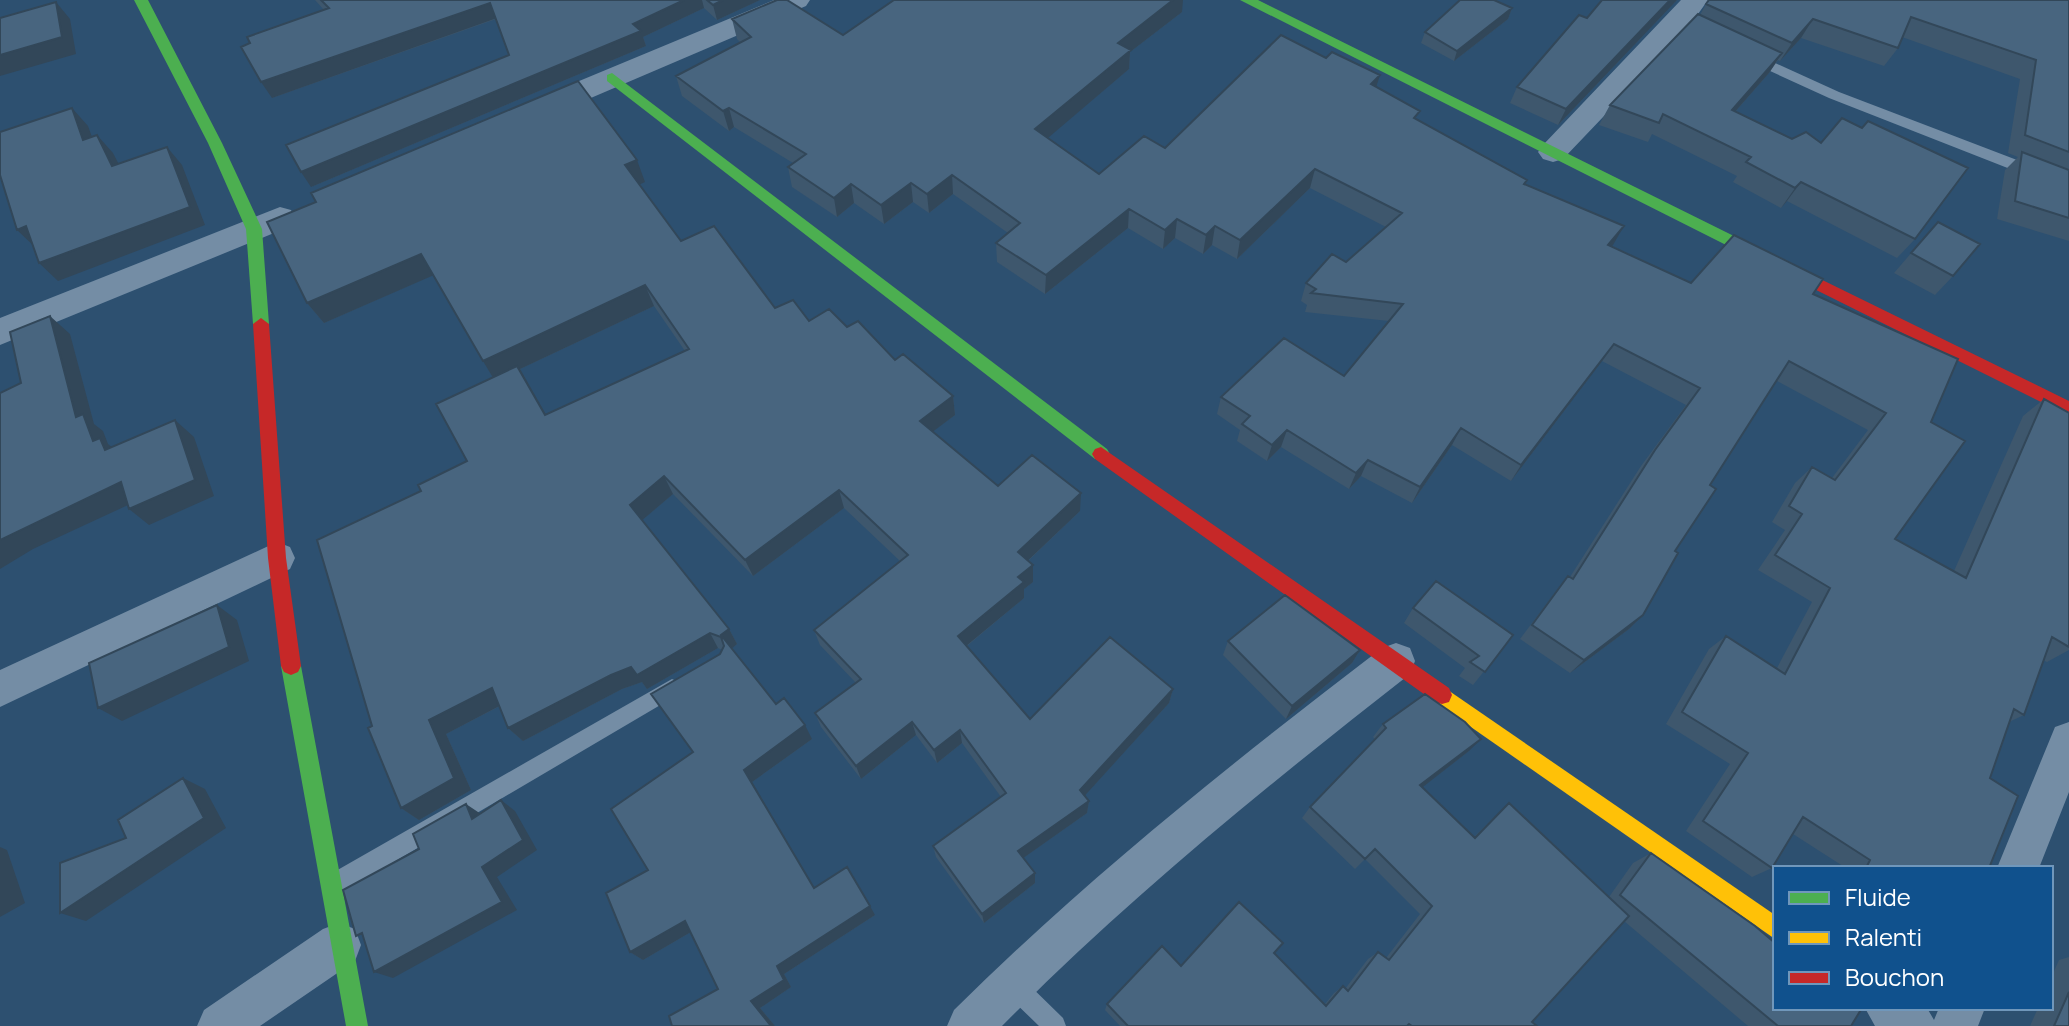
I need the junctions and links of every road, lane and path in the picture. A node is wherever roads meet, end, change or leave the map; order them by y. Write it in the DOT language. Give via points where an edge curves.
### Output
graph roads {
  1 [pos="141,0"];
  2 [pos="797,0"];
  3 [pos="1247,0"];
  4 [pos="1689,17"];
  5 [pos="1735,49"];
  6 [pos="612,78"];
  7 [pos="512,121"];
  8 [pos="1553,152"];
  9 [pos="2052,179"];
  10 [pos="311,205"];
  11 [pos="254,229"];
  12 [pos="0,332"];
  13 [pos="2069,409"];
  14 [pos="277,558"];
  15 [pos="1396,661"];
  16 [pos="693,676"];
  17 [pos="0,689"];
  18 [pos="2069,741"];
  19 [pos="2019,866"];
  20 [pos="329,888"];
  21 [pos="1773,927"];
  22 [pos="339,945"];
  23 [pos="1011,983"];
  24 [pos="1891,1010"];
  25 [pos="220,1026"];
  26 [pos="357,1026"];
  27 [pos="970,1026"];
  28 [pos="1055,1026"];
  29 [pos="1914,1026"];
  1 -- 11 [label="street"];
  2 -- 6 [label="street"];
  3 -- 8 [label="street"];
  4 -- 8 [label="street"];
  5 -- 9 [label="lane" via="1834,95"];
  6 -- 7 [label="street"];
  6 -- 15 [label="street" via="1138,482"];
  8 -- 13 [label="street"];
  10 -- 11 [label="street"];
  11 -- 12 [label="street"];
  11 -- 14 [label="street"];
  14 -- 17 [label="street"];
  14 -- 20 [label="street" via="298,718"];
  15 -- 21 [label="street"];
  15 -- 23 [label="street" via="1092,906"];
  16 -- 20 [label="lane"];
  18 -- 19 [label="street"];
  20 -- 22 [label="street"];
  22 -- 25 [label="street"];
  22 -- 26 [label="street"];
  23 -- 27 [label="street"];
  23 -- 28 [label="lane"];
  24 -- 29 [label="street"];
}
